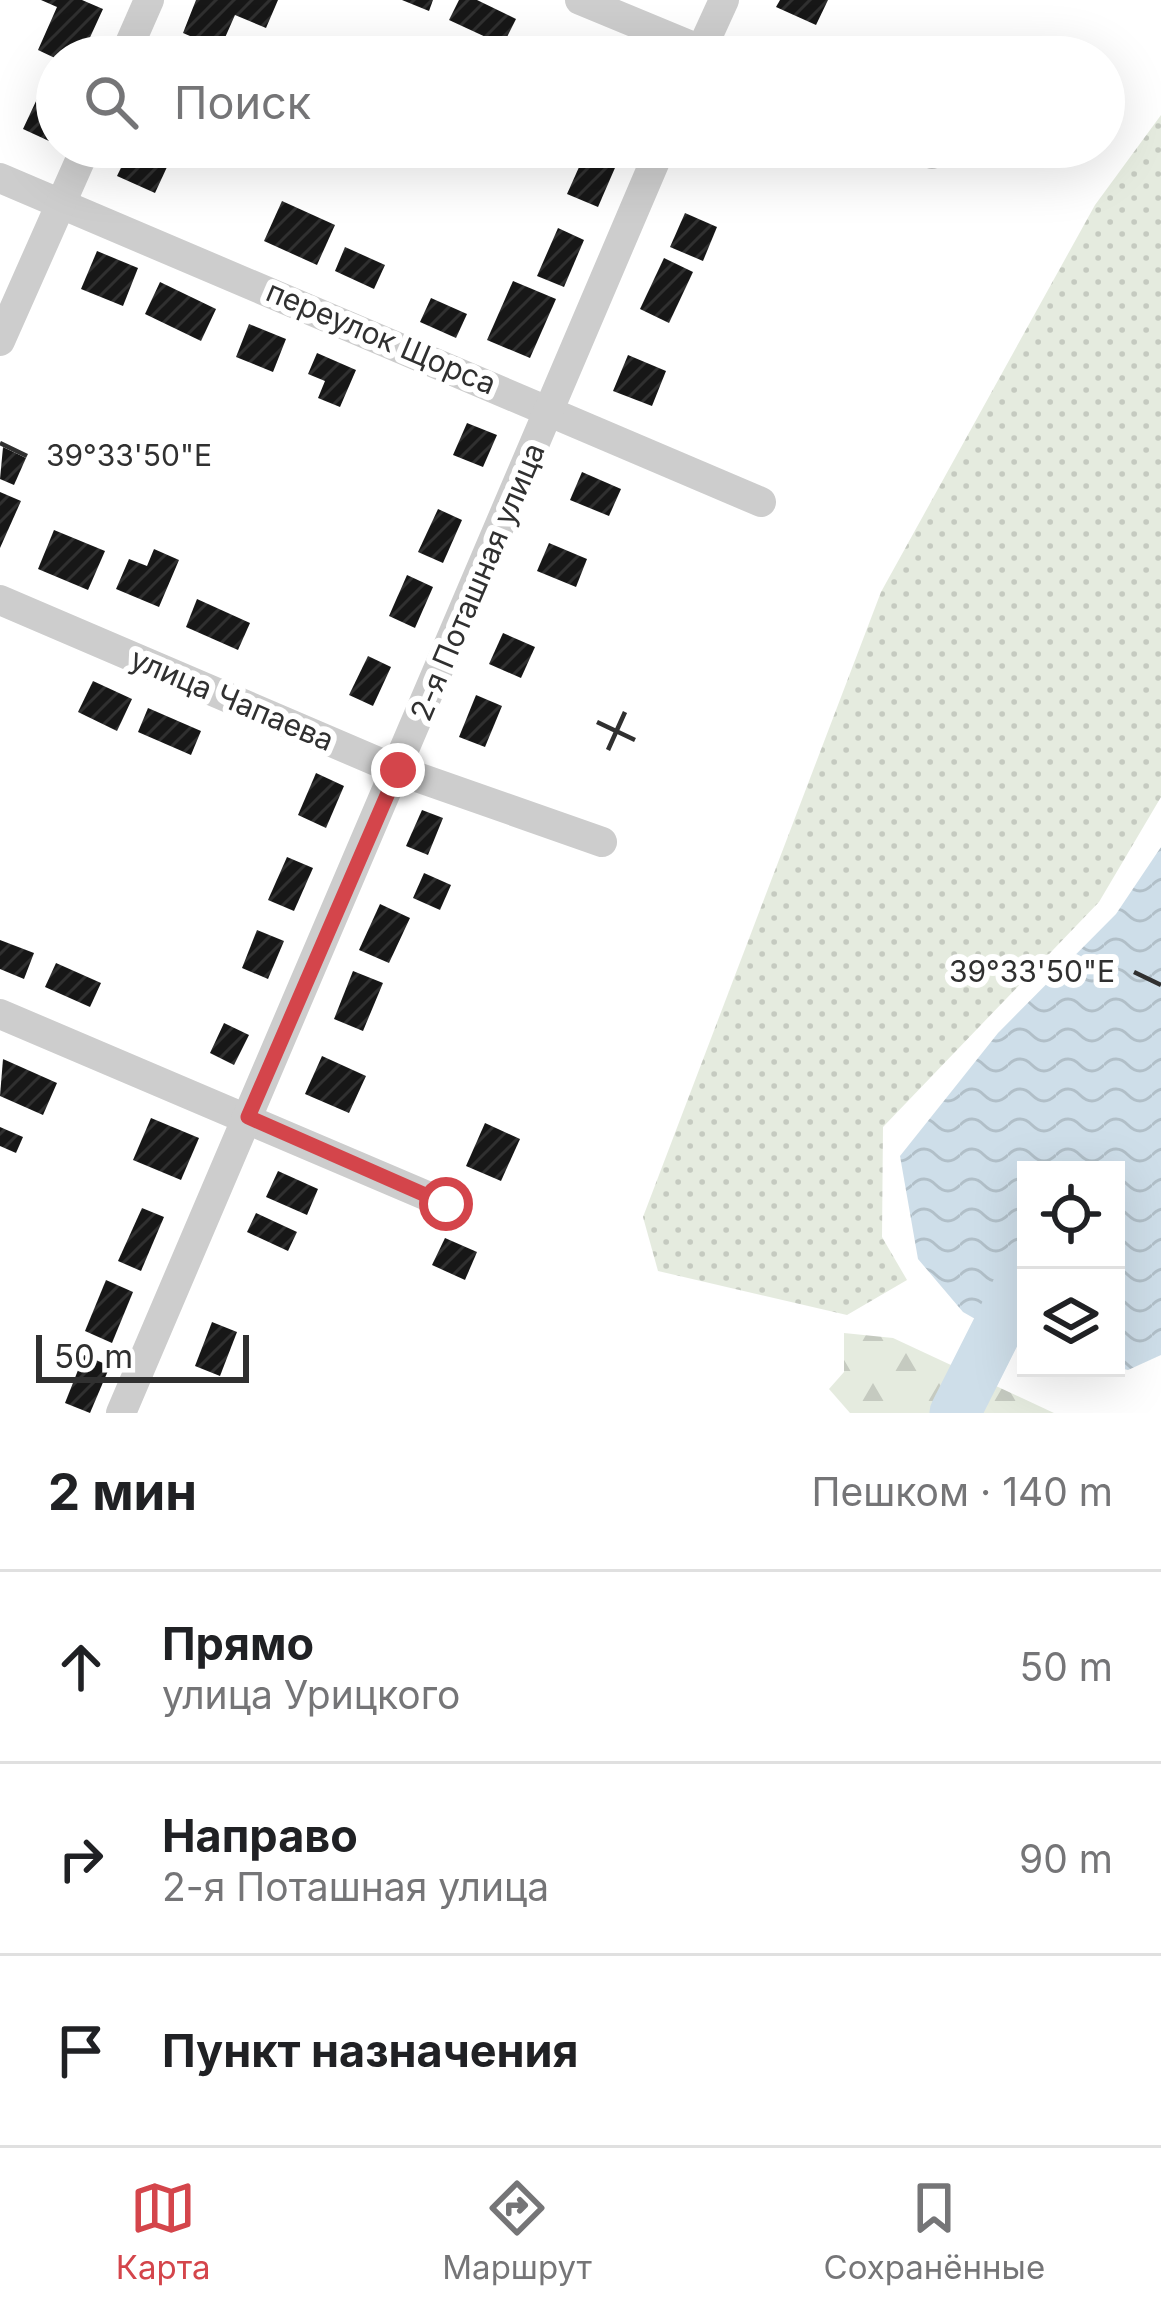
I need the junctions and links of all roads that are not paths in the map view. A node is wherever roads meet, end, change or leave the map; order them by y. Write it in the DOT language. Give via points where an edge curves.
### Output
graph roads {
  1 [pos="149,0"];
  2 [pos="580,0"];
  3 [pos="724,0"];
  4 [pos="133,36"];
  5 [pos="664,36"];
  6 [pos="712,36"];
  7 [pos="77,168"];
  8 [pos="652,168"];
  9 [pos="0,178"];
  10 [pos="62,203"];
  11 [pos="0,341"];
  12 [pos="552,410"];
  13 [pos="761,502"];
  14 [pos="0,600"];
  15 [pos="398,770"];
  16 [pos="602,842"];
  17 [pos="0,1014"];
  18 [pos="248,1117"];
  19 [pos="446,1204"];
  20 [pos="121,1413"];
  1 -- 4 [label="street"];
  2 -- 5 [label="street"];
  3 -- 6 [label="street"];
  7 -- 10 [label="street"];
  8 -- 12 [label="street, 2-я Поташная улица"];
  9 -- 10 [label="street, переулок Щорса"];
  10 -- 11 [label="street"];
  10 -- 12 [label="street, переулок Щорса"];
  12 -- 13 [label="street, переулок Щорса"];
  12 -- 15 [label="street, 2-я Поташная улица"];
  14 -- 15 [label="street, улица Чапаева"];
  15 -- 16 [label="street, улица Чапаева"];
  15 -- 18 [label="street, 2-я Поташная улица"];
  17 -- 18 [label="street"];
  18 -- 19 [label="street"];
  18 -- 20 [label="street, 2-я Поташная улица"];
}
